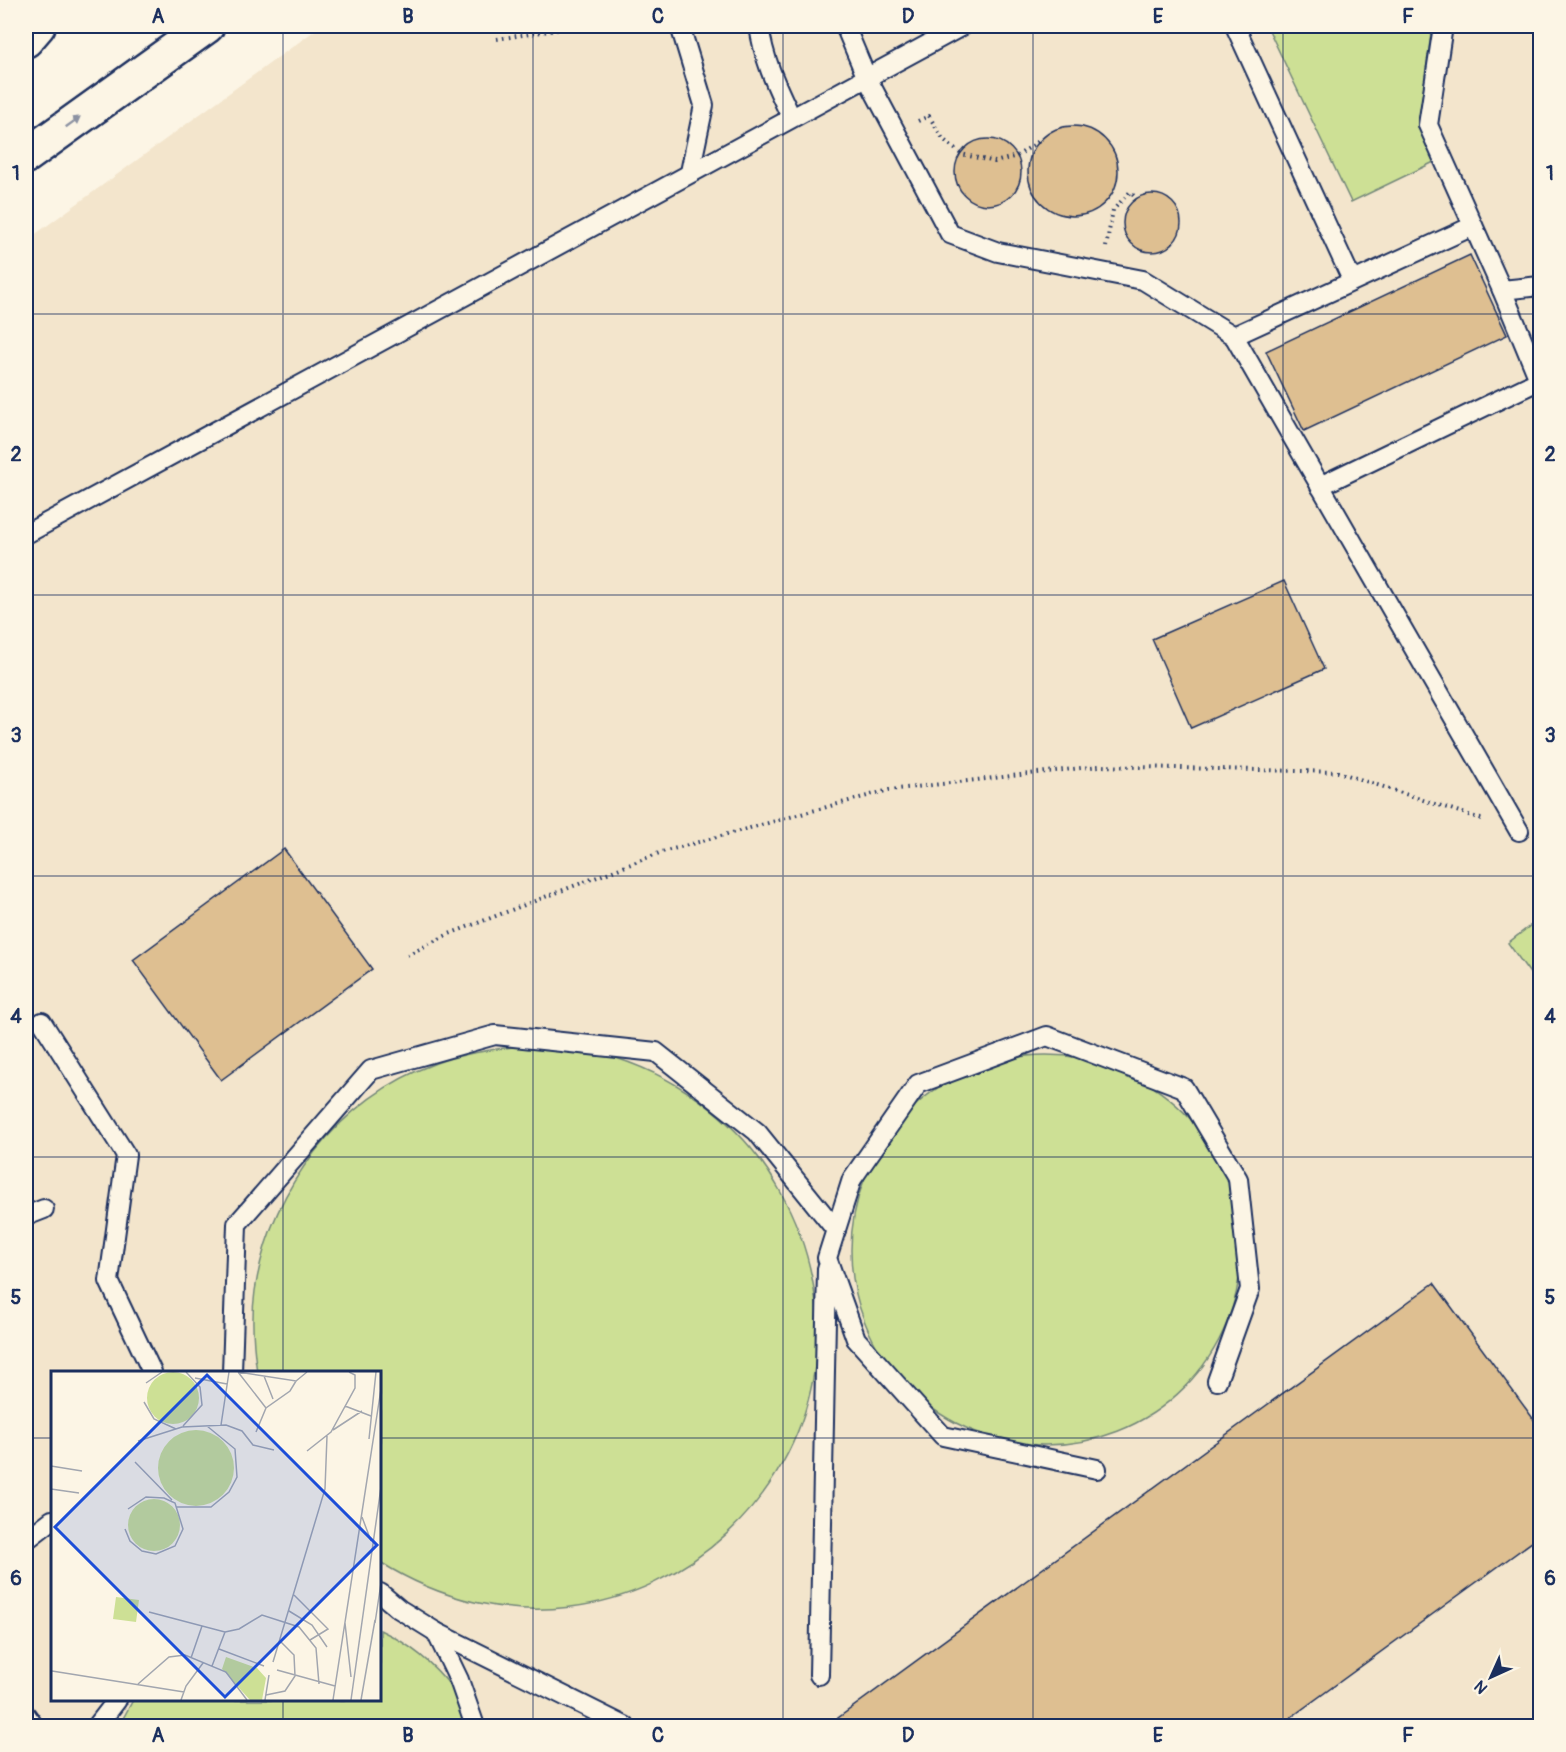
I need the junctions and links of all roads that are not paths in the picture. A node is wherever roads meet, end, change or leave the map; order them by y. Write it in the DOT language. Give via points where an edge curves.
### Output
graph roads {
  1 [pos="38,26"];
  2 [pos="207,26"];
  3 [pos="680,26"];
  4 [pos="759,26"];
  5 [pos="845,26"];
  6 [pos="962,26"];
  7 [pos="1235,26"];
  8 [pos="1443,26"];
  9 [pos="26,40"];
  10 [pos="866,76"];
  11 [pos="791,117"];
  12 [pos="26,156"];
  13 [pos="690,172"];
  14 [pos="1473,226"];
  15 [pos="1352,280"];
  16 [pos="1540,286"];
  17 [pos="1502,290"];
  18 [pos="1234,336"];
  19 [pos="1540,381"];
  20 [pos="1320,486"];
  21 [pos="26,534"];
  22 [pos="1519,831"];
  23 [pos="42,1022"];
  24 [pos="44,1209"];
  25 [pos="26,1216"];
  26 [pos="836,1230"];
  27 [pos="827,1258"];
  28 [pos="152,1371"];
  29 [pos="232,1371"];
  30 [pos="1217,1381"];
  31 [pos="1097,1469"];
  32 [pos="51,1521"];
  33 [pos="26,1540"];
  34 [pos="381,1594"];
  35 [pos="381,1608"];
  36 [pos="399,1609"];
  37 [pos="436,1632"];
  38 [pos="819,1675"];
  39 [pos="116,1701"];
  40 [pos="26,1715"];
  41 [pos="34,1726"];
  42 [pos="97,1726"];
  43 [pos="475,1726"];
  44 [pos="625,1726"];
  1 -- 9 [label="main road"];
  12 -- 2 [label="main road, one-way"];
  3 -- 13 [label="lane" via="704,105"];
  4 -- 11 [label="lane" via="772,78"];
  5 -- 10 [label="lane"];
  6 -- 10 [label="lane"];
  7 -- 15 [label="lane"];
  8 -- 14 [label="lane" via="1428,125"];
  10 -- 11 [label="lane"];
  10 -- 18 [label="lane" via="950,234 998,252 1143,280"];
  11 -- 13 [label="lane"];
  13 -- 21 [label="lane"];
  14 -- 15 [label="lane"];
  14 -- 17 [label="lane"];
  15 -- 18 [label="lane"];
  16 -- 17 [label="lane"];
  17 -- 19 [label="lane"];
  18 -- 20 [label="lane"];
  19 -- 20 [label="lane"];
  20 -- 22 [label="lane"];
  23 -- 28 [label="lane" via="126,1155 109,1281"];
  24 -- 25 [label="lane"];
  26 -- 27 [label="lane"];
  26 -- 29 [label="lane" via="757,1132 656,1052 495,1035 371,1070 237,1224"];
  26 -- 30 [label="lane" via="852,1179 918,1084 1047,1036 1184,1088 1238,1179 1250,1288"];
  27 -- 31 [label="lane" via="856,1339 943,1436"];
  27 -- 38 [label="lane"];
  32 -- 33 [label="lane"];
  34 -- 36 [label="lane"];
  35 -- 36 [label="lane"];
  36 -- 37 [label="lane"];
  37 -- 43 [label="lane"];
  37 -- 44 [label="lane"];
  39 -- 42 [label="lane"];
  40 -- 41 [label="lane"];
}
